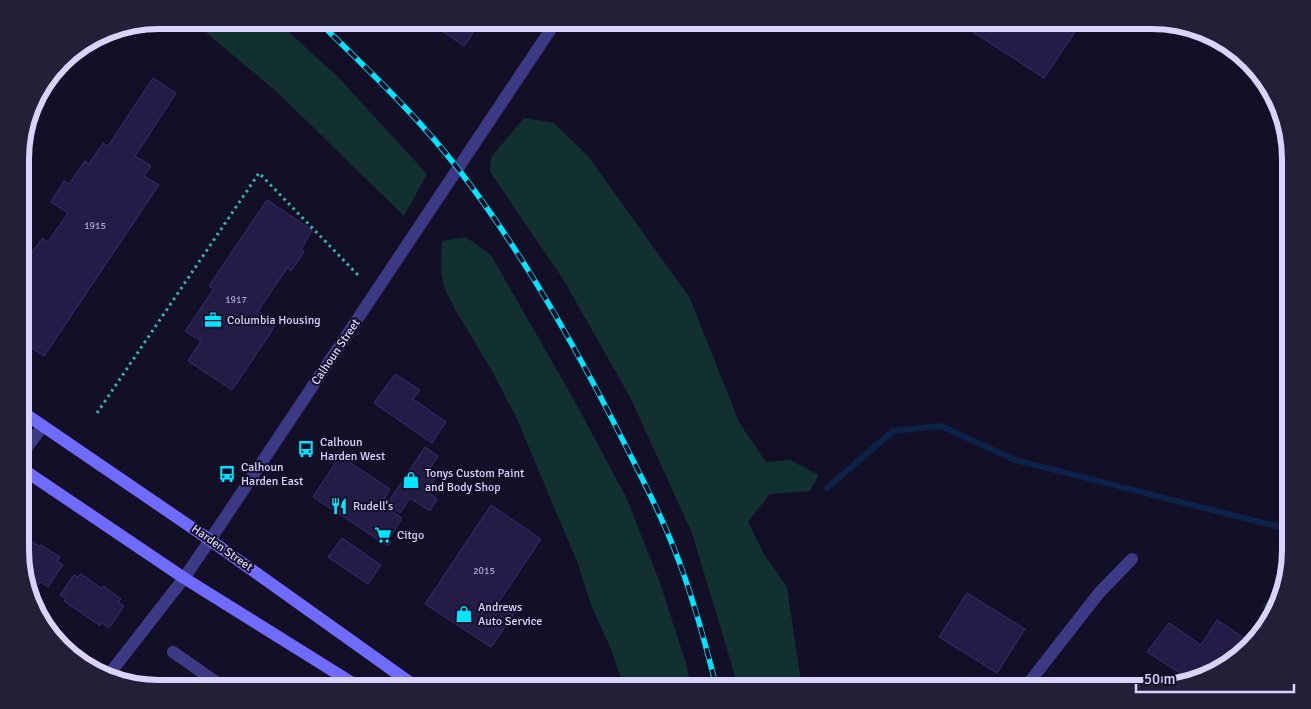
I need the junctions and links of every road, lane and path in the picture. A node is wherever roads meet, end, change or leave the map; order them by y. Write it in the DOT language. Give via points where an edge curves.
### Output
graph roads {
  1 [pos="551,29"];
  2 [pos="358,274"];
  3 [pos="97,413"];
  4 [pos="29,416"];
  5 [pos="43,426"];
  6 [pos="29,445"];
  7 [pos="29,473"];
  8 [pos="210,540"];
  9 [pos="1132,559"];
  10 [pos="184,578"];
  11 [pos="173,652"];
  12 [pos="112,671"];
  13 [pos="213,680"];
  14 [pos="348,680"];
  15 [pos="407,680"];
  16 [pos="1031,680"];
  1 -- 8 [label="street, Calhoun Street"];
  2 -- 3 [label="path" via="259,173"];
  4 -- 5 [label="main road, Harden Street"];
  5 -- 6 [label="street"];
  5 -- 8 [label="main road, Harden Street"];
  7 -- 10 [label="main road"];
  8 -- 10 [label="street, Calhoun Street"];
  8 -- 15 [label="main road, Harden Street"];
  9 -- 16 [label="street" via="1099,593"];
  10 -- 12 [label="street, Calhoun Street"];
  10 -- 14 [label="main road"];
  11 -- 13 [label="street"];
}
